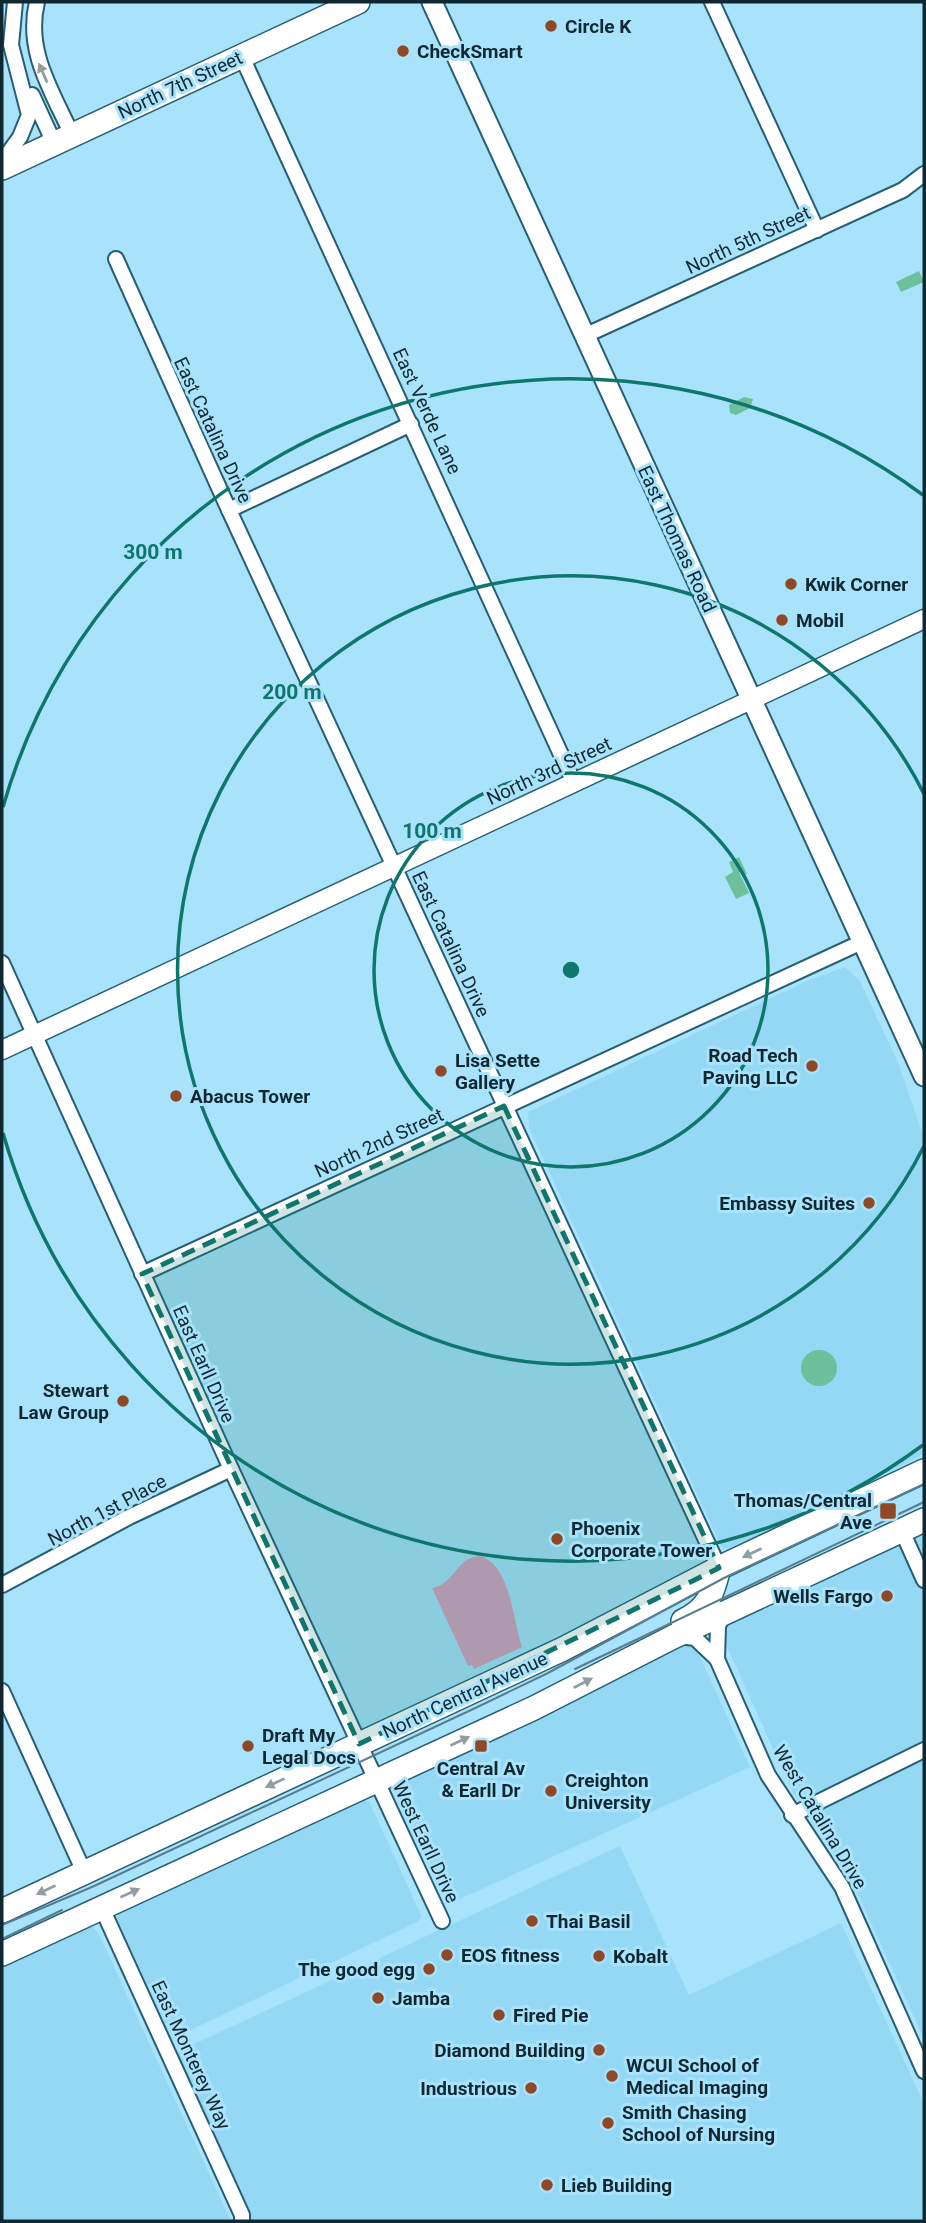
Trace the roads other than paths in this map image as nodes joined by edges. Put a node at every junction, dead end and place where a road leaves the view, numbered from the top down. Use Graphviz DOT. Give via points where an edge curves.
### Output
graph roads {
  1 [pos="15,2"];
  2 [pos="37,2"];
  3 [pos="358,2"];
  4 [pos="432,2"];
  5 [pos="712,2"];
  6 [pos="33,39"];
  7 [pos="11,41"];
  8 [pos="242,57"];
  9 [pos="21,79"];
  10 [pos="63,139"];
  11 [pos="2,162"];
  12 [pos="2,167"];
  13 [pos="924,174"];
  14 [pos="817,230"];
  15 [pos="116,259"];
  16 [pos="584,337"];
  17 [pos="411,424"];
  18 [pos="229,510"];
  19 [pos="924,619"];
  20 [pos="752,701"];
  21 [pos="574,783"];
  22 [pos="394,866"];
  23 [pos="862,942"];
  24 [pos="2,963"];
  25 [pos="35,1034"];
  26 [pos="2,1050"];
  27 [pos="924,1076"];
  28 [pos="504,1106"];
  29 [pos="142,1274"];
  30 [pos="230,1469"];
  31 [pos="924,1471"];
  32 [pos="924,1520"];
  33 [pos="902,1531"];
  34 [pos="719,1568"];
  35 [pos="924,1580"];
  36 [pos="2,1585"];
  37 [pos="724,1613"];
  38 [pos="673,1637"];
  39 [pos="631,1659"];
  40 [pos="716,1659"];
  41 [pos="2,1691"];
  42 [pos="359,1744"];
  43 [pos="924,1750"];
  44 [pos="376,1780"];
  45 [pos="792,1815"];
  46 [pos="84,1872"];
  47 [pos="102,1906"];
  48 [pos="2,1911"];
  49 [pos="442,1921"];
  50 [pos="2,1954"];
  51 [pos="924,2071"];
  52 [pos="242,2221"];
  1 -- 7 [label="street"];
  2 -- 6 [label="street"];
  3 -- 8 [label="main road, North 7th Street"];
  4 -- 16 [label="main road, East Thomas Road"];
  5 -- 14 [label="street"];
  6 -- 7 [label="street"];
  10 -- 6 [label="street, one-way"];
  7 -- 9 [label="street"];
  8 -- 10 [label="main road, North 7th Street"];
  8 -- 17 [label="street, East Verde Lane"];
  9 -- 10 [label="street"];
  9 -- 11 [label="street" via="29,116"];
  10 -- 12 [label="main road, North 7th Street"];
  13 -- 14 [label="street, North 5th Street" via="909,187"];
  14 -- 16 [label="street, North 5th Street"];
  15 -- 18 [label="street, East Catalina Drive"];
  16 -- 20 [label="main road, East Thomas Road"];
  17 -- 18 [label="street"];
  17 -- 21 [label="street, East Verde Lane"];
  18 -- 22 [label="street, East Catalina Drive"];
  19 -- 20 [label="street, North 3rd Street"];
  20 -- 21 [label="street, North 3rd Street"];
  20 -- 23 [label="main road, East Thomas Road"];
  21 -- 22 [label="street, North 3rd Street"];
  22 -- 25 [label="street, North 3rd Street"];
  22 -- 28 [label="street, East Catalina Drive"];
  23 -- 27 [label="main road, East Thomas Road"];
  23 -- 28 [label="street, North 2nd Street"];
  24 -- 25 [label="street, East Earll Drive"];
  25 -- 26 [label="street, North 3rd Street"];
  25 -- 29 [label="street, East Earll Drive"];
  28 -- 29 [label="street, North 2nd Street"];
  28 -- 34 [label="street, East Catalina Drive"];
  29 -- 30 [label="street, East Earll Drive"];
  30 -- 36 [label="street, North 1st Place"];
  30 -- 42 [label="street, East Earll Drive"];
  31 -- 34 [label="main road, North Central Avenue, one-way"];
  32 -- 33 [label="main road, North Central Avenue"];
  33 -- 35 [label="street"];
  33 -- 37 [label="main road, North Central Avenue"];
  34 -- 39 [label="main road" via="703,1609 644,1640"];
  34 -- 42 [label="main road, North Central Avenue" via="563,1649"];
  37 -- 38 [label="main road, North Central Avenue"];
  37 -- 40 [label="street, West Catalina Drive" via="718,1626"];
  38 -- 39 [label="main road, North Central Avenue"];
  38 -- 40 [label="street, West Catalina Drive" via="695,1637"];
  44 -- 39 [label="main road, North Central Avenue, one-way"];
  40 -- 45 [label="street, West Catalina Drive" via="768,1775"];
  41 -- 46 [label="street"];
  42 -- 44 [label="street, East Earll Drive"];
  42 -- 46 [label="main road, North Central Avenue, one-way"];
  43 -- 45 [label="street"];
  47 -- 44 [label="main road, North Central Avenue, one-way"];
  44 -- 49 [label="street, West Earll Drive"];
  45 -- 51 [label="street, West Catalina Drive" via="819,1848 842,1888"];
  46 -- 48 [label="main road, North Central Avenue, one-way"];
  47 -- 50 [label="main road, North Central Avenue"];
  47 -- 52 [label="street, East Monterey Way"];
}
